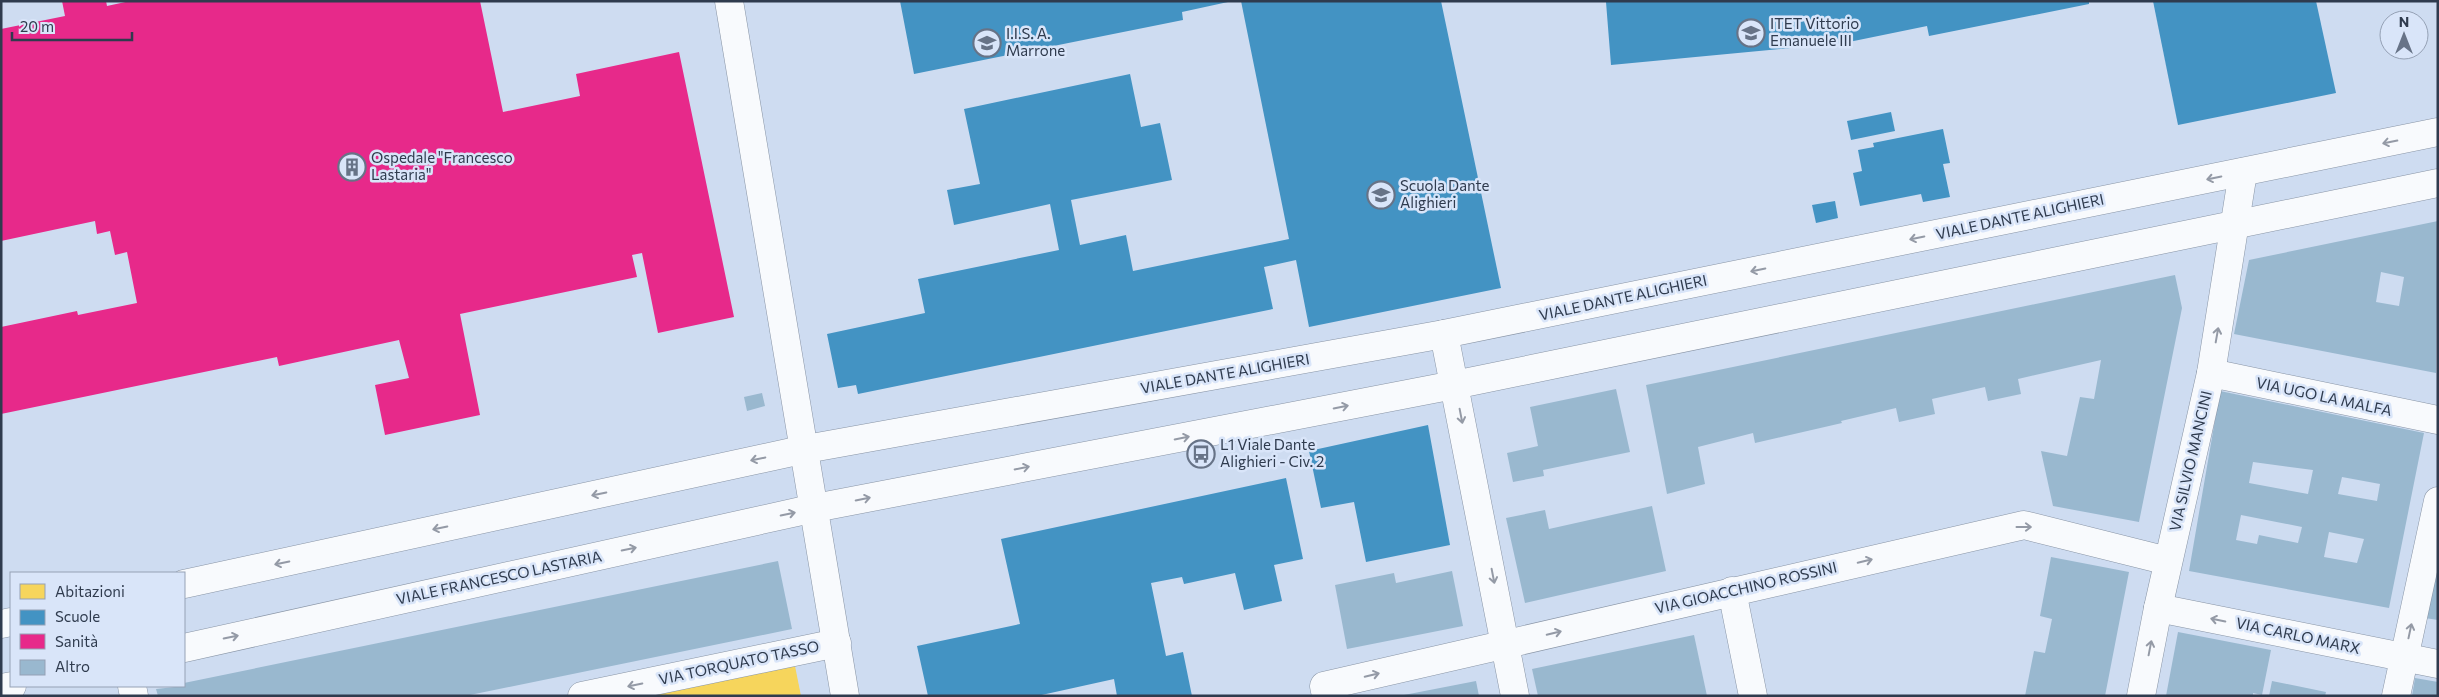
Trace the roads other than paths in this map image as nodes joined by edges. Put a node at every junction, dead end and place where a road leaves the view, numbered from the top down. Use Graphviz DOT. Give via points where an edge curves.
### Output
graph roads {
  1 [pos="729,1"];
  2 [pos="2438,132"];
  3 [pos="2243,172"];
  4 [pos="2438,183"];
  5 [pos="2236,226"];
  6 [pos="1444,334"];
  7 [pos="2211,373"];
  8 [pos="1454,385"];
  9 [pos="2438,420"];
  10 [pos="806,449"];
  11 [pos="2438,502"];
  12 [pos="815,508"];
  13 [pos="2168,561"];
  14 [pos="185,584"];
  15 [pos="1732,591"];
  16 [pos="2158,608"];
  17 [pos="837,643"];
  18 [pos="1507,644"];
  19 [pos="185,648"];
  20 [pos="2404,658"];
  21 [pos="2438,664"];
  22 [pos="1325,691"];
  23 [pos="582,696"];
  24 [pos="846,696"];
  25 [pos="1515,696"];
  26 [pos="1753,696"];
  27 [pos="2141,696"];
  28 [pos="2396,696"];
  1 -- 10 [label="street"];
  2 -- 3 [label="street, VIALE DANTE ALIGHIERI, one-way"];
  3 -- 5 [label="street, VIA SILVIO MANCINI"];
  3 -- 6 [label="street, VIALE DANTE ALIGHIERI, one-way"];
  4 -- 5 [label="street"];
  7 -- 5 [label="street, VIA SILVIO MANCINI, one-way"];
  5 -- 8 [label="street"];
  6 -- 8 [label="street"];
  6 -- 10 [label="street, VIALE DANTE ALIGHIERI"];
  7 -- 9 [label="street, VIA UGO LA MALFA"];
  7 -- 13 [label="street, VIA SILVIO MANCINI"];
  12 -- 8 [label="street, one-way"];
  8 -- 18 [label="street, one-way"];
  10 -- 12 [label="street"];
  10 -- 14 [label="street, one-way"];
  20 -- 11 [label="street, one-way"];
  12 -- 17 [label="street"];
  19 -- 12 [label="street, VIALE FRANCESCO LASTARIA, one-way"];
  15 -- 13 [label="street, VIA GIOACCHINO ROSSINI, one-way" via="2024,525"];
  13 -- 16 [label="street, VIA SILVIO MANCINI"];
  18 -- 15 [label="street, VIA GIOACCHINO ROSSINI, one-way"];
  15 -- 26 [label="street"];
  20 -- 16 [label="street, VIA CARLO MARX, one-way"];
  27 -- 16 [label="street, VIA SILVIO MANCINI, one-way"];
  17 -- 23 [label="street, VIA TORQUATO TASSO, one-way"];
  17 -- 24 [label="street"];
  22 -- 18 [label="street, VIA GIOACCHINO ROSSINI, one-way"];
  18 -- 25 [label="street"];
  20 -- 21 [label="street, VIA CARLO MARX"];
  20 -- 28 [label="street"];
}
